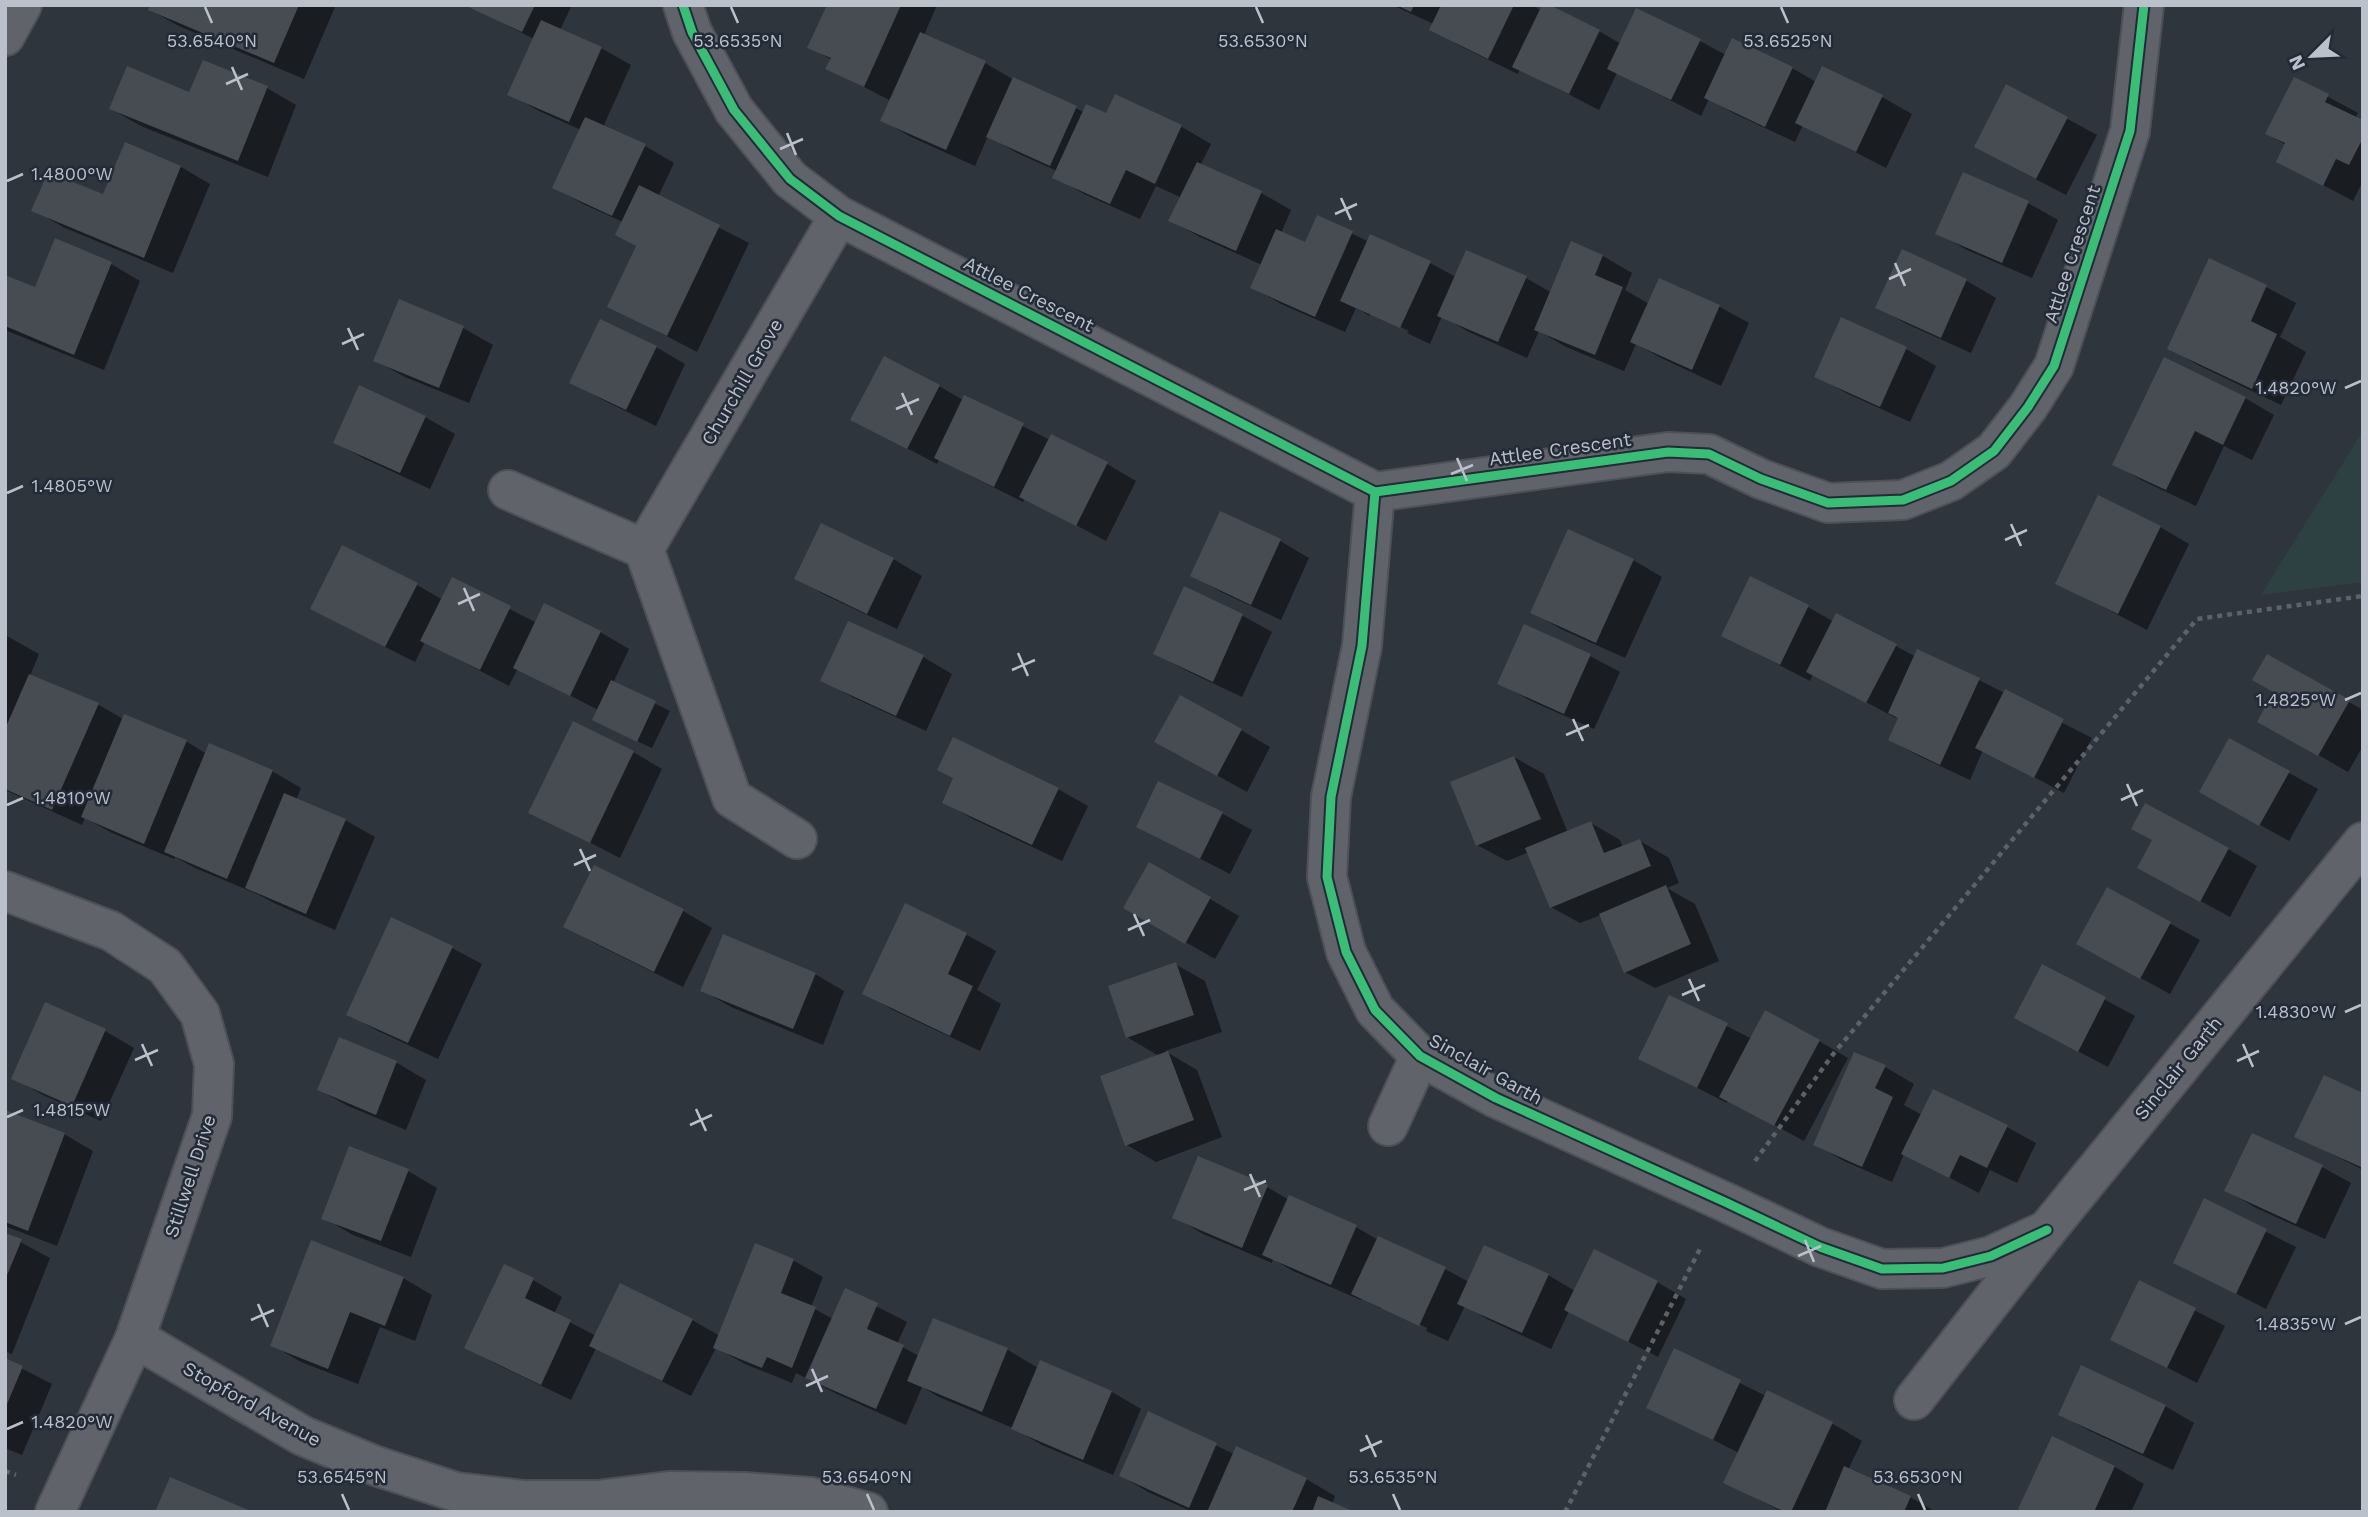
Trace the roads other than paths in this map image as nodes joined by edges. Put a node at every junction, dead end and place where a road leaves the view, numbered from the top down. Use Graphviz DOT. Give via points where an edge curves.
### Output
graph roads {
  1 [pos="22,5"];
  2 [pos="683,5"];
  3 [pos="2144,5"];
  4 [pos="5,36"];
  5 [pos="839,216"];
  6 [pos="508,490"];
  7 [pos="1375,492"];
  8 [pos="644,549"];
  9 [pos="797,839"];
  10 [pos="2363,842"];
  11 [pos="5,891"];
  12 [pos="1420,1056"];
  13 [pos="1388,1126"];
  14 [pos="2047,1230"];
  15 [pos="135,1338"];
  16 [pos="1914,1400"];
  17 [pos="55,1512"];
  18 [pos="867,1512"];
  1 -- 4 [label="street"];
  2 -- 5 [label="street, Attlee Crescent" via="733,110 790,179"];
  3 -- 7 [label="street, Attlee Crescent" via="2130,131 2054,366 1994,451 1951,481 1903,500 1828,503 1709,454 1668,452"];
  5 -- 7 [label="street, Attlee Crescent"];
  5 -- 8 [label="street, Churchill Grove"];
  6 -- 8 [label="street"];
  7 -- 12 [label="street, Sinclair Garth" via="1362,646 1331,797 1327,877 1346,952 1375,1010"];
  8 -- 9 [label="street" via="732,798"];
  10 -- 14 [label="street, Sinclair Garth"];
  11 -- 15 [label="street, Stillwell Drive" via="111,931 165,966 200,1014 214,1064 212,1116"];
  12 -- 13 [label="street, Sinclair Garth"];
  12 -- 14 [label="street, Sinclair Garth" via="1496,1098 1820,1247 1882,1269 1944,1268 1991,1256"];
  14 -- 16 [label="street, Sinclair Garth"];
  15 -- 17 [label="street, Stillwell Drive"];
  15 -- 18 [label="street, Stopford Avenue" via="303,1436 456,1492 524,1500 598,1500 668,1491 744,1492 811,1497"];
}
